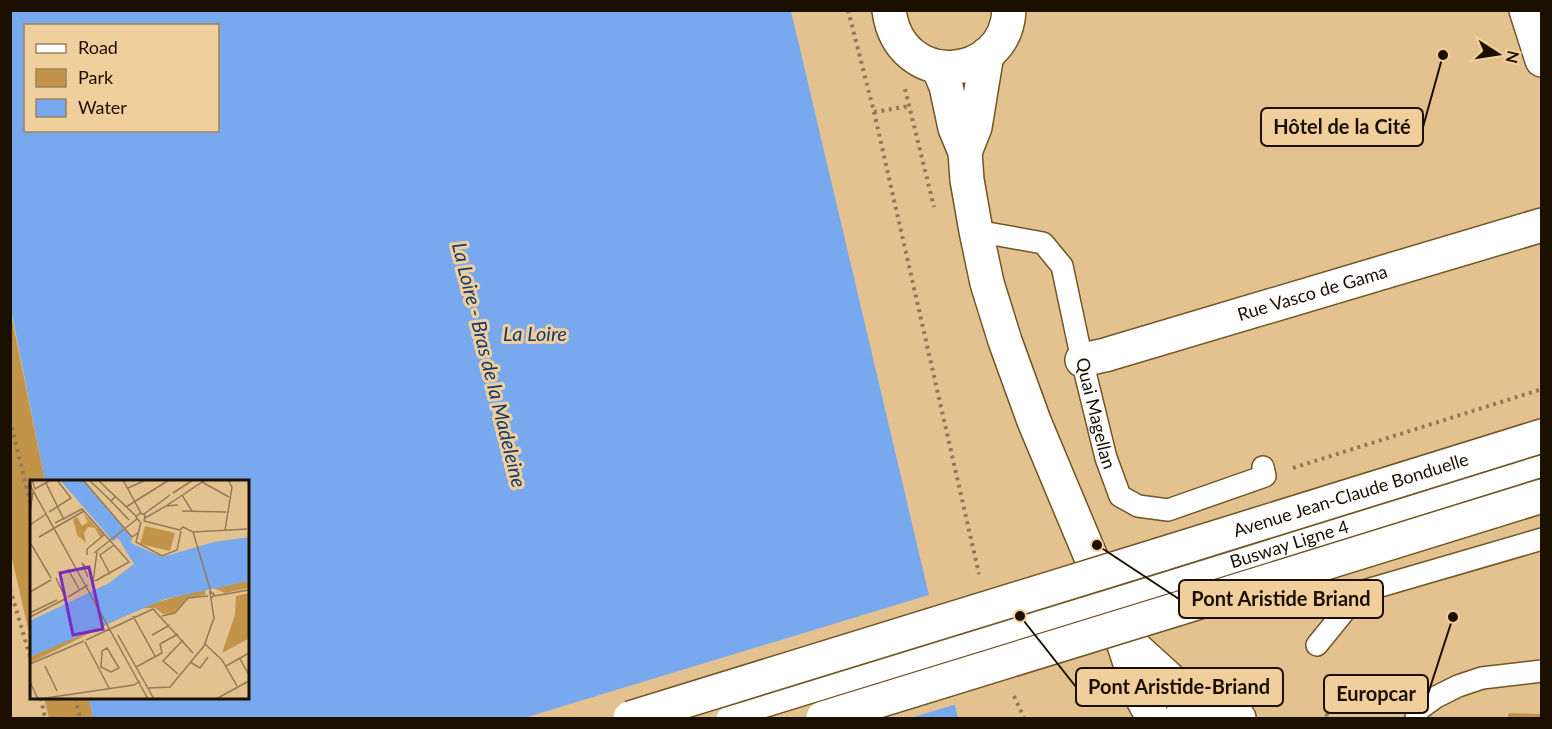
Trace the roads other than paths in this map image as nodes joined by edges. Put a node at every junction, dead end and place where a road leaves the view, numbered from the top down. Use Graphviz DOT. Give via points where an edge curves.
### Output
graph roads {
  1 [pos="889,10"];
  2 [pos="1009,10"];
  3 [pos="1526,10"];
  4 [pos="987,54"];
  5 [pos="1542,60"];
  6 [pos="938,68"];
  7 [pos="965,152"];
  8 [pos="1542,225"];
  9 [pos="976,231"];
  10 [pos="1082,360"];
  11 [pos="1542,435"];
  12 [pos="1542,466"];
  13 [pos="1264,472"];
  14 [pos="1542,496"];
  15 [pos="1542,539"];
  16 [pos="1169,582"];
  17 [pos="1122,635"];
  18 [pos="1317,645"];
  19 [pos="1542,671"];
  20 [pos="1190,713"];
  21 [pos="630,718"];
  22 [pos="727,718"];
  23 [pos="823,718"];
  24 [pos="1153,718"];
  25 [pos="1239,718"];
  26 [pos="1416,718"];
  1 -- 6 [label="main road" via="894,31 906,49"];
  2 -- 4 [label="main road" via="1000,40"];
  3 -- 5 [label="main road"];
  4 -- 6 [label="main road" via="963,66"];
  4 -- 7 [label="main road" via="975,127"];
  6 -- 7 [label="main road"];
  7 -- 9 [label="main road"];
  8 -- 10 [label="main road, Rue Vasco de Gama"];
  9 -- 10 [label="lane, Quai Magellan" via="1043,243 1056,258 1062,266"];
  9 -- 17 [label="main road" via="1005,341"];
  10 -- 13 [label="lane, Quai Magellan" via="1106,458 1120,496 1138,506 1168,510"];
  11 -- 16 [label="main road, Avenue Jean-Claude Bonduelle"];
  12 -- 16 [label="lane, Busway Ligne 4"];
  14 -- 16 [label="main road"];
  15 -- 18 [label="lane" via="1359,592"];
  16 -- 21 [label="main road, bridge"];
  16 -- 22 [label="lane, Busway Ligne 4, bridge"];
  16 -- 23 [label="main road, bridge"];
  17 -- 20 [label="main road"];
  17 -- 24 [label="main road" via="1140,694"];
  19 -- 26 [label="lane" via="1482,678 1458,686 1418,710"];
  20 -- 25 [label="main road" via="1211,706"];
}
